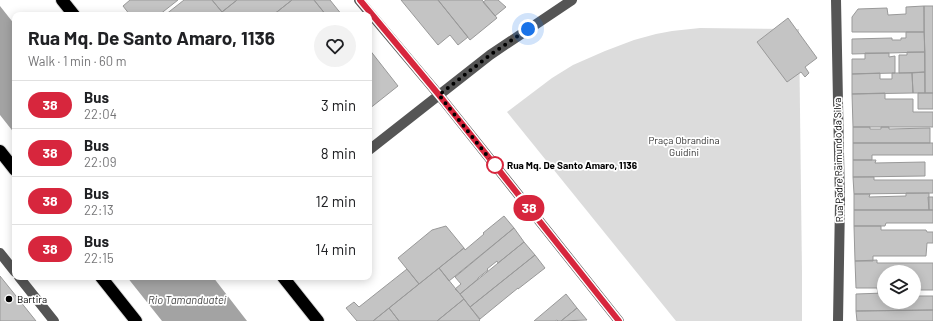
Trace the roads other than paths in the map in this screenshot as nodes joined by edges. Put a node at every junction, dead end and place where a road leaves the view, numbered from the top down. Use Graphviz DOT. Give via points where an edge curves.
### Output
graph roads {
  1 [pos="62,0"];
  2 [pos="360,0"];
  3 [pos="572,0"];
  4 [pos="836,0"];
  5 [pos="72,12"];
  6 [pos="370,12"];
  7 [pos="372,14"];
  8 [pos="439,95"];
  9 [pos="372,148"];
  10 [pos="0,151"];
  11 [pos="12,166"];
  12 [pos="0,253"];
  13 [pos="12,268"];
  14 [pos="21,280"];
  15 [pos="103,280"];
  16 [pos="285,280"];
  17 [pos="54,321"];
  18 [pos="136,321"];
  19 [pos="318,321"];
  20 [pos="619,321"];
  21 [pos="838,321"];
  1 -- 5 [label="highway"];
  2 -- 6 [label="street"];
  3 -- 8 [label="street" via="490,55"];
  4 -- 21 [label="street, Rua Padre Raimundo da Silva" via="840,203"];
  7 -- 8 [label="street"];
  8 -- 9 [label="street"];
  8 -- 20 [label="street"];
  10 -- 11 [label="highway"];
  12 -- 13 [label="street"];
  14 -- 17 [label="street"];
  15 -- 18 [label="highway"];
  16 -- 19 [label="highway"];
}
